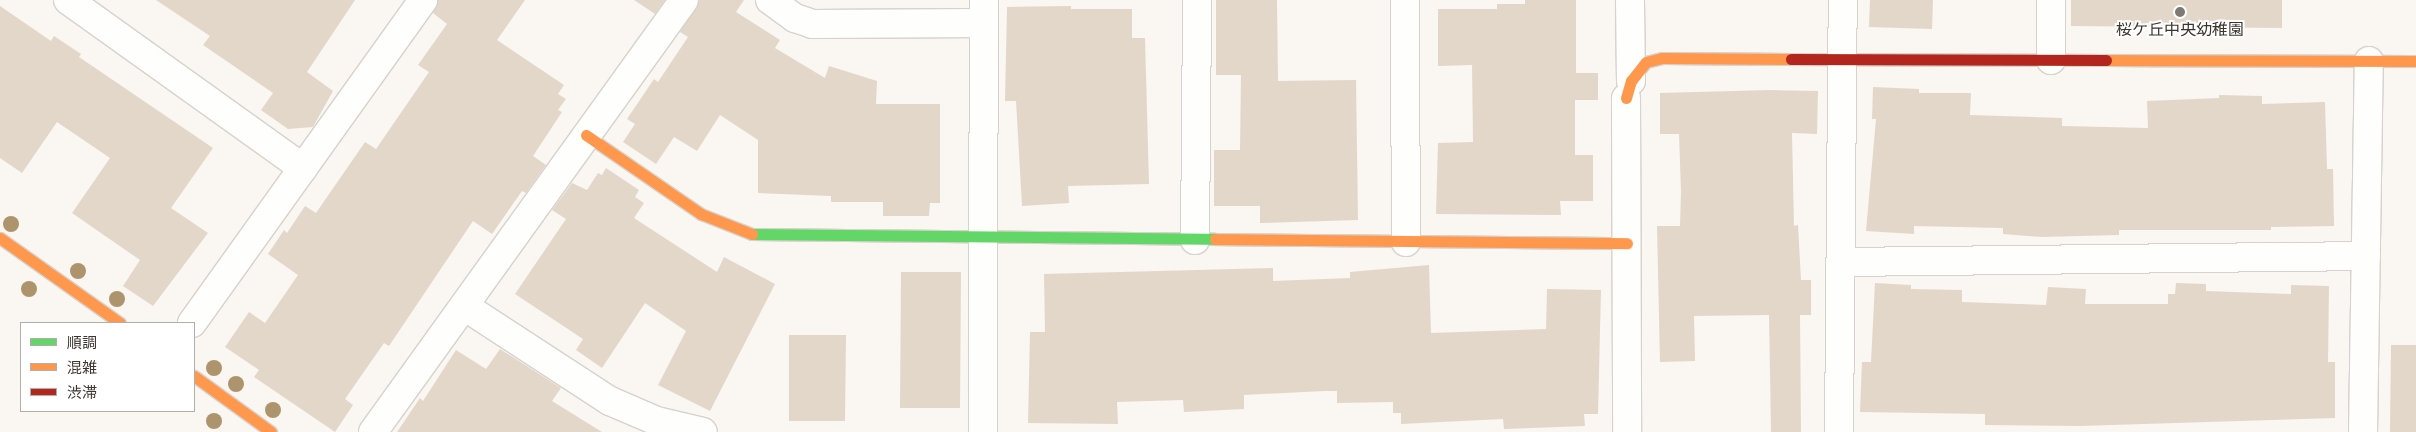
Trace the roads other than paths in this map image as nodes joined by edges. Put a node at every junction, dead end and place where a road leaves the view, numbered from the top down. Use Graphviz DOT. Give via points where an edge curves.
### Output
graph roads {
  1 [pos="68,0"];
  2 [pos="423,0"];
  3 [pos="684,0"];
  4 [pos="770,0"];
  5 [pos="1197,0"];
  6 [pos="1405,0"];
  7 [pos="1630,0"];
  8 [pos="1843,0"];
  9 [pos="2051,0"];
  10 [pos="984,11"];
  11 [pos="1843,59"];
  12 [pos="2051,60"];
  13 [pos="2369,61"];
  14 [pos="2416,61"];
  15 [pos="1629,90"];
  16 [pos="586,135"];
  17 [pos="303,168"];
  18 [pos="0,238"];
  19 [pos="984,239"];
  20 [pos="1195,240"];
  21 [pos="1406,242"];
  22 [pos="1627,244"];
  23 [pos="2366,256"];
  24 [pos="1841,262"];
  25 [pos="464,306"];
  26 [pos="119,322"];
  27 [pos="193,322"];
  28 [pos="195,377"];
  29 [pos="271,432"];
  30 [pos="373,432"];
  31 [pos="702,432"];
  32 [pos="983,432"];
  33 [pos="1627,432"];
  34 [pos="1840,432"];
  35 [pos="2363,432"];
  1 -- 17 [label="street"];
  2 -- 17 [label="street"];
  3 -- 16 [label="street"];
  4 -- 10 [label="street" via="794,18 812,24"];
  5 -- 20 [label="street"];
  6 -- 21 [label="street"];
  7 -- 15 [label="street"];
  8 -- 11 [label="street"];
  9 -- 12 [label="street"];
  10 -- 19 [label="street"];
  11 -- 12 [label="street"];
  11 -- 15 [label="street" via="1662,58 1646,62"];
  11 -- 24 [label="street"];
  12 -- 13 [label="street"];
  13 -- 14 [label="street"];
  13 -- 23 [label="street"];
  15 -- 22 [label="street"];
  16 -- 19 [label="street" via="701,214 728,227 757,235"];
  16 -- 25 [label="street"];
  17 -- 27 [label="street"];
  18 -- 26 [label="street"];
  19 -- 20 [label="street"];
  19 -- 32 [label="street"];
  20 -- 21 [label="street"];
  21 -- 22 [label="street"];
  22 -- 33 [label="street"];
  23 -- 24 [label="street"];
  23 -- 35 [label="street"];
  24 -- 34 [label="street"];
  25 -- 30 [label="street"];
  25 -- 31 [label="street" via="610,401 657,421"];
  28 -- 29 [label="street"];
}
